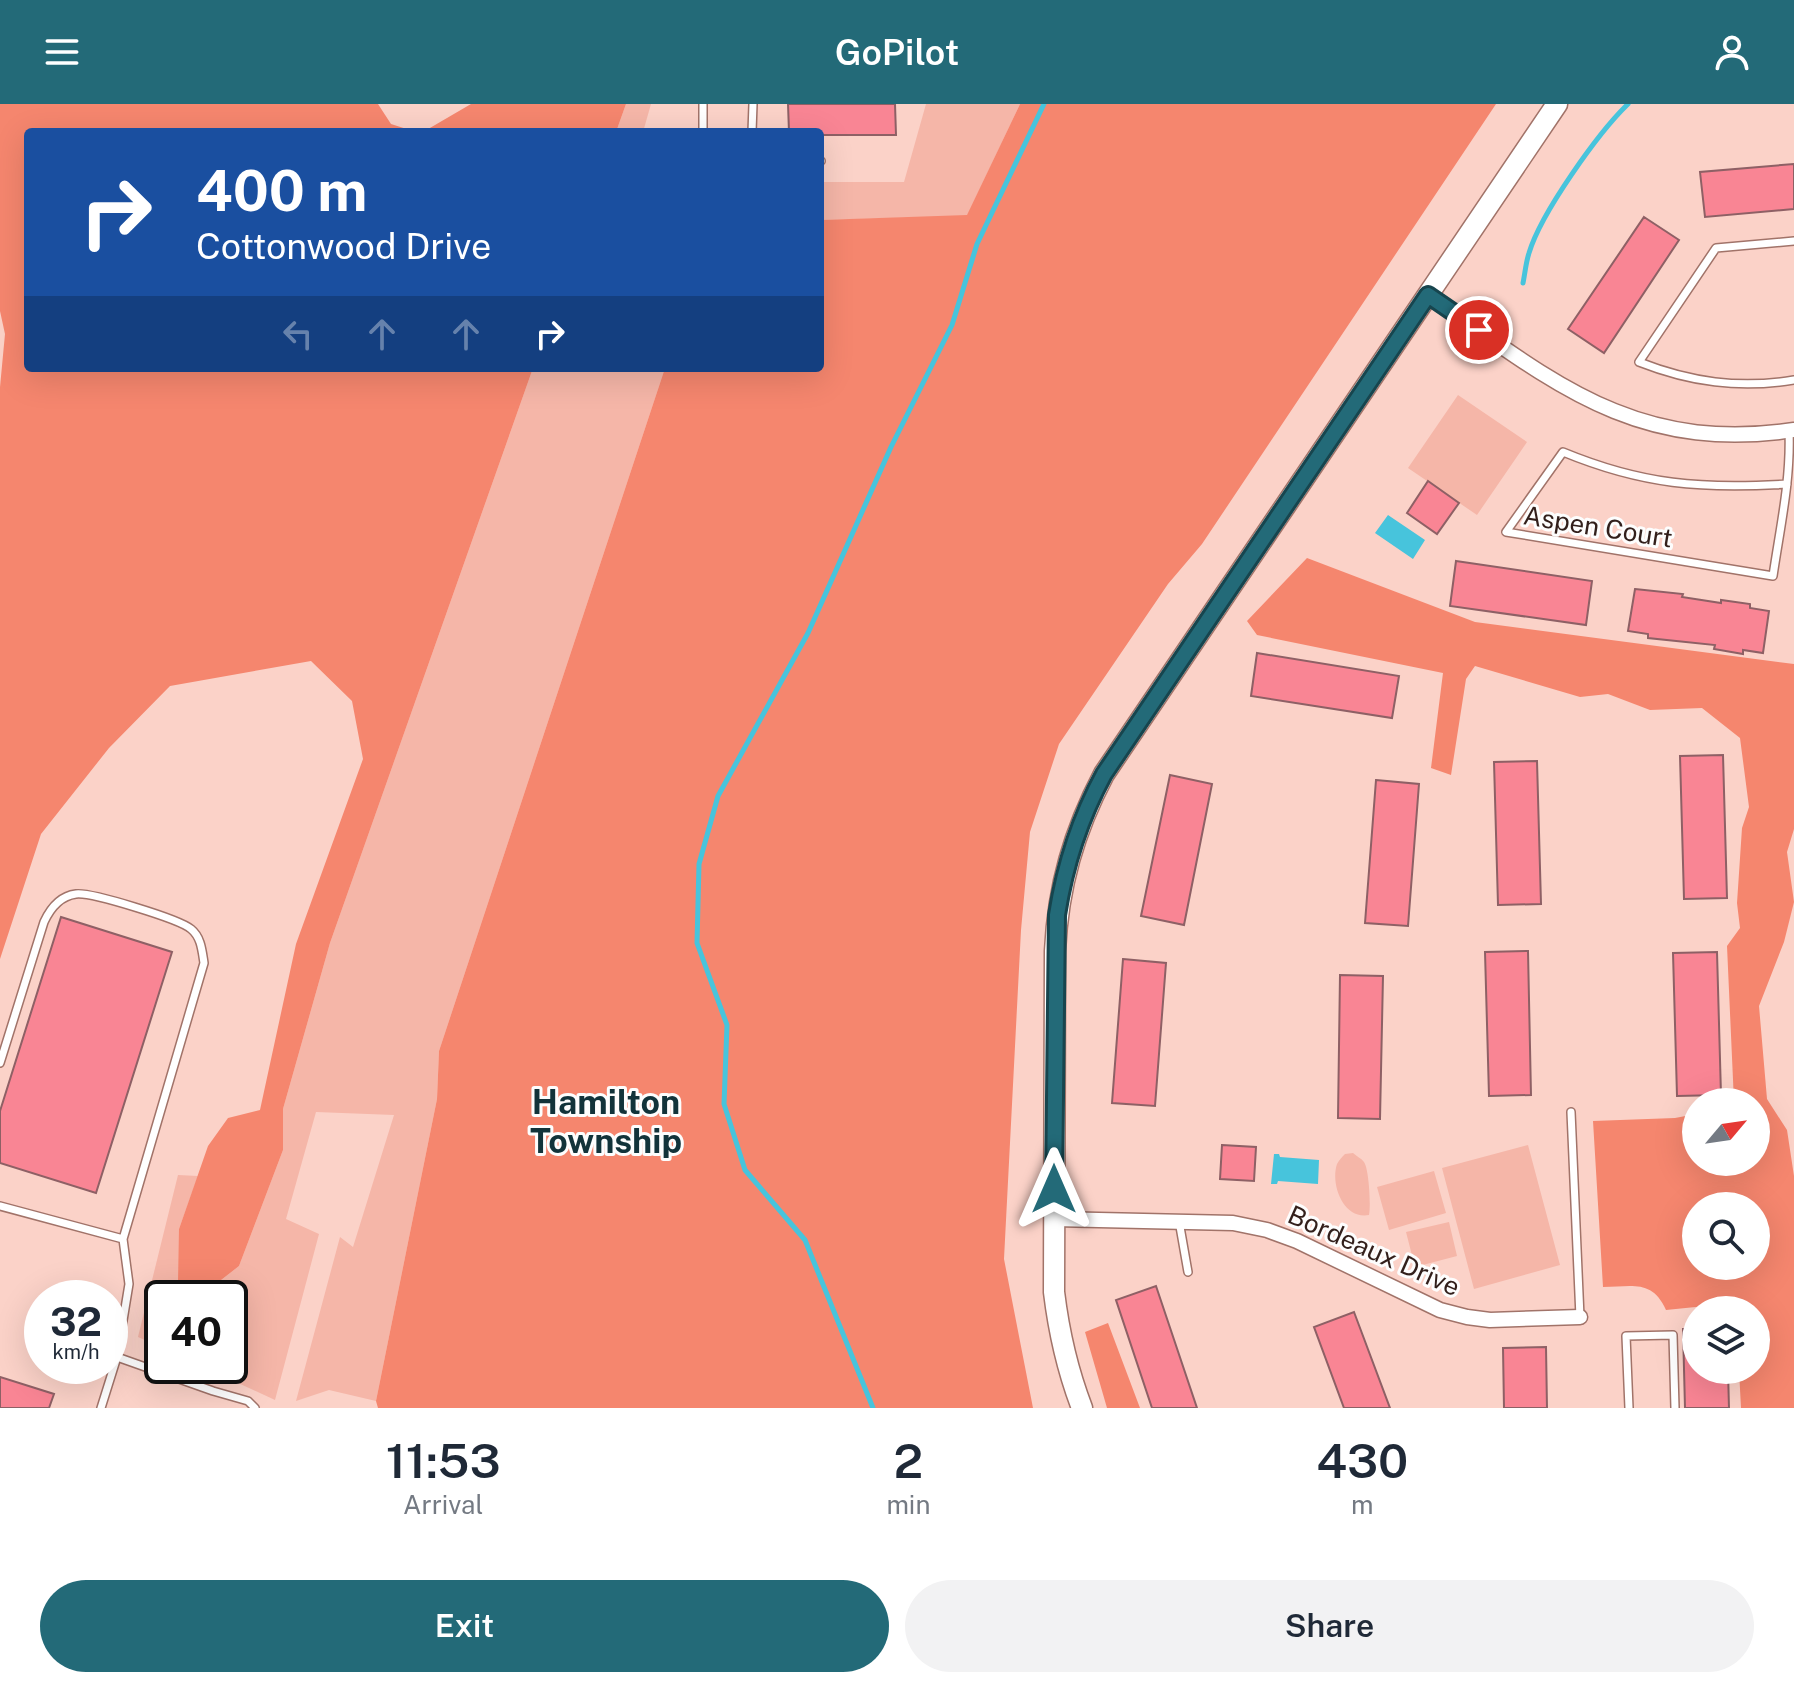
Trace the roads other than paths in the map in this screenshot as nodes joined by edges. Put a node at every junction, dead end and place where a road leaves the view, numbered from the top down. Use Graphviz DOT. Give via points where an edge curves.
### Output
graph roads {
  1 [pos="703,104"];
  2 [pos="753,104"];
  3 [pos="1557,104"];
  4 [pos="703,128"];
  5 [pos="752,128"];
  6 [pos="1794,241"];
  7 [pos="1428,295"];
  8 [pos="1794,380"];
  9 [pos="1792,431"];
  10 [pos="1787,484"];
  11 [pos="0,1063"];
  12 [pos="1571,1112"];
  13 [pos="0,1206"];
  14 [pos="1054,1219"];
  15 [pos="1179,1221"];
  16 [pos="123,1239"];
  17 [pos="1188,1272"];
  18 [pos="128,1290"];
  19 [pos="1580,1317"];
  20 [pos="128,1361"];
  21 [pos="109,1384"];
  22 [pos="101,1408"];
  23 [pos="255,1408"];
  24 [pos="1082,1408"];
  25 [pos="1629,1408"];
  26 [pos="1675,1408"];
  1 -- 4 [label="lane"];
  2 -- 5 [label="lane"];
  3 -- 7 [label="street"];
  6 -- 8 [label="lane" via="1716,248 1639,362 1720,384"];
  7 -- 9 [label="street" via="1578,396 1614,412 1686,432"];
  7 -- 14 [label="street" via="1087,806 1064,874 1057,915"];
  9 -- 10 [label="lane, Aspen Court"];
  10 -- 10 [label="lane, Aspen Court" via="1773,576 1506,532 1563,452 1665,483"];
  11 -- 16 [label="lane" via="44,922 62,899 91,896 180,921 193,930 204,963"];
  12 -- 19 [label="lane"];
  13 -- 16 [label="lane"];
  14 -- 15 [label="street, Bordeaux Drive"];
  14 -- 24 [label="street" via="1059,1332"];
  15 -- 17 [label="lane"];
  15 -- 19 [label="street, Bordeaux Drive" via="1267,1230 1440,1310 1467,1317"];
  16 -- 18 [label="lane"];
  20 -- 23 [label="lane" via="248,1401"];
  21 -- 22 [label="lane"];
  25 -- 26 [label="lane" via="1626,1336 1673,1335"];
}
